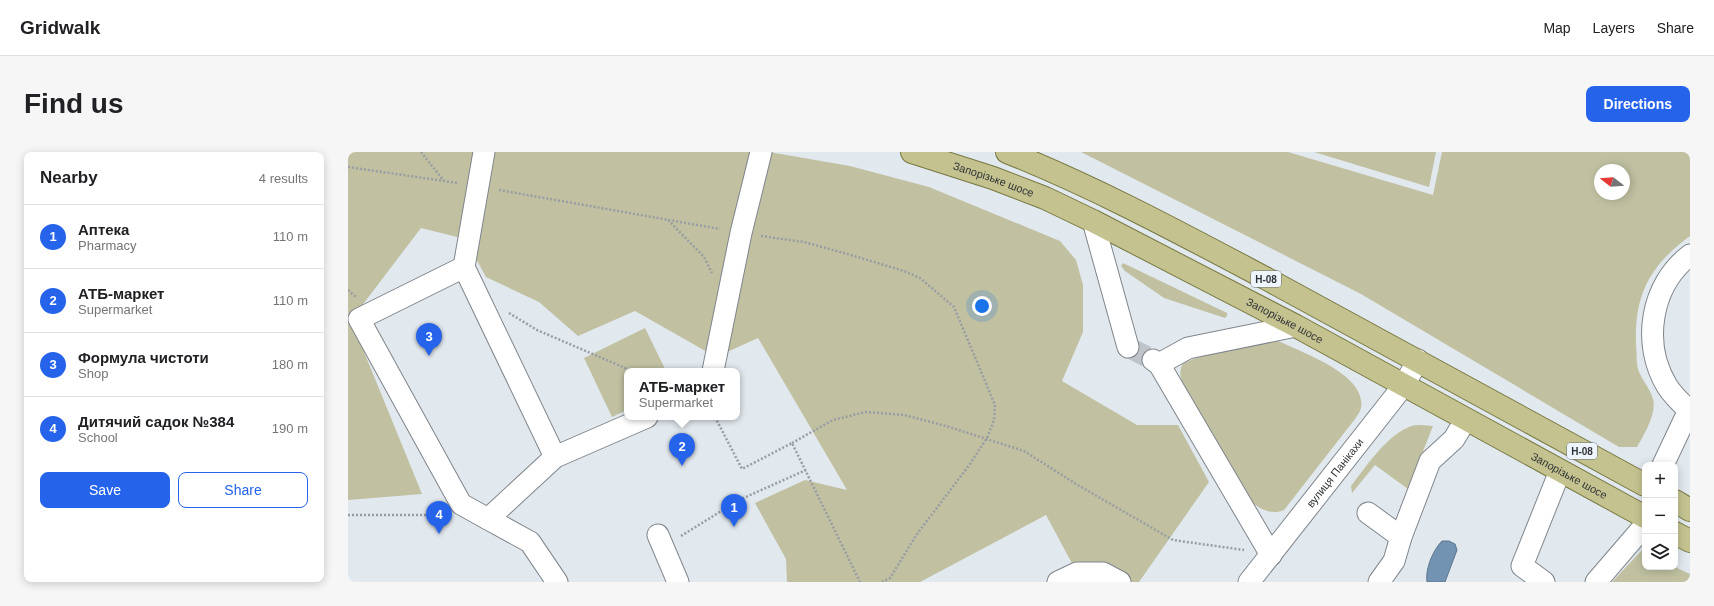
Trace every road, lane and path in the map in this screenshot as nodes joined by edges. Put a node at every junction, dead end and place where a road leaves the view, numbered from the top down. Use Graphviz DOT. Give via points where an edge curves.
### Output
graph roads {
  1 [pos="421,152"];
  2 [pos="484,152"];
  3 [pos="761,152"];
  4 [pos="912,152"];
  5 [pos="1008,152"];
  6 [pos="348,167"];
  7 [pos="445,181"];
  8 [pos="478,186"];
  9 [pos="668,220"];
  10 [pos="1093,221"];
  11 [pos="741,233"];
  12 [pos="1690,255"];
  13 [pos="464,267"];
  14 [pos="727,305"];
  15 [pos="503,309"];
  16 [pos="1296,326"];
  17 [pos="1128,347"];
  18 [pos="1418,360"];
  19 [pos="625,368"];
  20 [pos="714,368"];
  21 [pos="1404,385"];
  22 [pos="1690,411"];
  23 [pos="1466,419"];
  24 [pos="640,420"];
  25 [pos="717,420"];
  26 [pos="987,438"];
  27 [pos="792,443"];
  28 [pos="556,457"];
  29 [pos="1664,462"];
  30 [pos="806,470"];
  31 [pos="1560,471"];
  32 [pos="1642,483"];
  33 [pos="1678,503"];
  34 [pos="461,504"];
  35 [pos="1690,510"];
  36 [pos="1368,513"];
  37 [pos="348,515"];
  38 [pos="1642,515"];
  39 [pos="488,519"];
  40 [pos="1642,528"];
  41 [pos="1678,535"];
  42 [pos="668,536"];
  43 [pos="1400,537"];
  44 [pos="1690,541"];
  45 [pos="1271,555"];
  46 [pos="1244,556"];
  47 [pos="558,582"];
  48 [pos="678,582"];
  49 [pos="860,582"];
  50 [pos="882,582"];
  51 [pos="1058,582"];
  52 [pos="1120,582"];
  53 [pos="1249,582"];
  54 [pos="1379,582"];
  55 [pos="1544,582"];
  56 [pos="1596,582"];
  1 -- 7 [label="path"];
  2 -- 8 [label="street"];
  3 -- 11 [label="street"];
  4 -- 10 [label="main road, Запорізьке шосе / Н-08" via="993,178 1045,198"];
  5 -- 18 [label="main road, Н-08" via="1113,199"];
  6 -- 7 [label="path"];
  7 -- 8 [label="path"];
  8 -- 9 [label="path"];
  8 -- 13 [label="street"];
  9 -- 11 [label="path"];
  9 -- 14 [label="path" via="704,256"];
  10 -- 16 [label="main road, Запорізьке шосе / Н-08"];
  10 -- 17 [label="street"];
  11 -- 14 [label="street"];
  11 -- 26 [label="path" via="804,242 920,278 954,307 995,405 994,420"];
  12 -- 22 [label="street" via="1679,264 1660,291 1652,323 1654,356 1667,386"];
  13 -- 28 [label="street"];
  13 -- 34 [label="street" via="359,319"];
  14 -- 20 [label="street"];
  15 -- 19 [label="path" via="537,330"];
  16 -- 21 [label="main road, Запорізьке шосе / Н-08"];
  16 -- 45 [label="street" via="1188,348 1156,362"];
  18 -- 21 [label="street, вулиця Панікахи"];
  18 -- 32 [label="main road, Н-08"];
  21 -- 23 [label="main road, Запорізьке шосе / Н-08"];
  21 -- 45 [label="street, вулиця Панікахи"];
  22 -- 29 [label="street"];
  23 -- 31 [label="main road, Запорізьке шосе / Н-08"];
  23 -- 43 [label="street" via="1454,439 1430,461"];
  24 -- 28 [label="street"];
  25 -- 27 [label="path" via="742,469"];
  26 -- 27 [label="path" via="904,415 866,412 833,420"];
  26 -- 46 [label="path" via="1024,451 1173,540 1244,549"];
  26 -- 50 [label="path" via="917,534 890,578"];
  27 -- 30 [label="path"];
  28 -- 39 [label="street"];
  30 -- 42 [label="path"];
  30 -- 49 [label="path"];
  31 -- 38 [label="main road, Запорізьке шосе / Н-08"];
  31 -- 55 [label="street" via="1522,566"];
  33 -- 35 [label="main road"];
  34 -- 37 [label="path" via="432,515"];
  34 -- 39 [label="street"];
  36 -- 43 [label="street"];
  39 -- 47 [label="street" via="530,542"];
  40 -- 56 [label="street"];
  41 -- 44 [label="main road"];
  42 -- 48 [label="street"];
  43 -- 54 [label="street" via="1394,561"];
  45 -- 53 [label="street, вулиця Панікахи"];
  51 -- 52 [label="street" via="1077,573 1103,573"];
}
